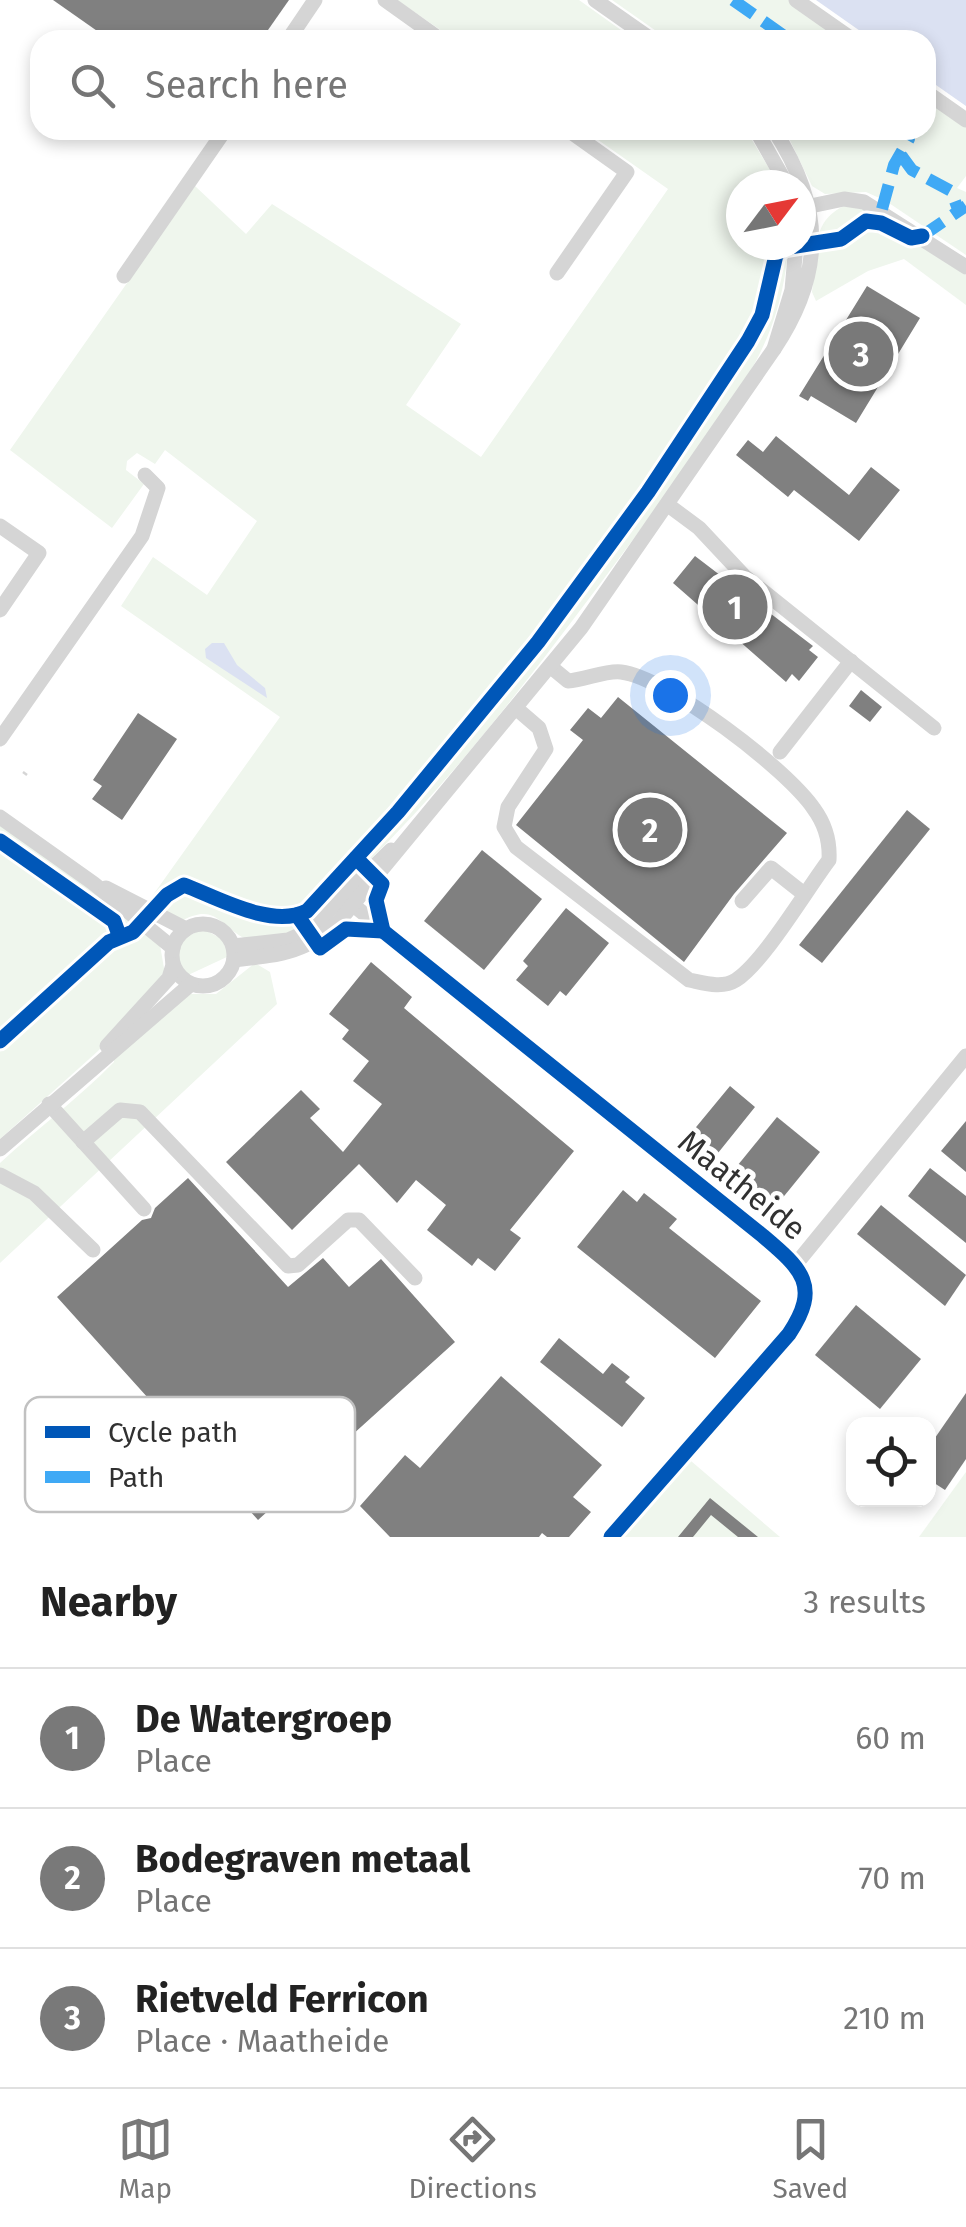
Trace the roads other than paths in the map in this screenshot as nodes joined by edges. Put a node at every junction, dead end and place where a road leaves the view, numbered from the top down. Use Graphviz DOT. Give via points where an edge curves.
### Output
graph roads {
  1 [pos="315,0"];
  2 [pos="385,0"];
  3 [pos="595,0"];
  4 [pos="796,0"];
  5 [pos="295,30"];
  6 [pos="427,30"];
  7 [pos="638,30"];
  8 [pos="838,30"];
  9 [pos="936,99"];
  10 [pos="966,120"];
  11 [pos="218,140"];
  12 [pos="582,140"];
  13 [pos="761,140"];
  14 [pos="780,140"];
  15 [pos="778,170"];
  16 [pos="796,170"];
  17 [pos="816,205"];
  18 [pos="795,260"];
  19 [pos="812,260"];
  20 [pos="966,267"];
  21 [pos="557,273"];
  22 [pos="124,276"];
  23 [pos="774,348"];
  24 [pos="146,474"];
  25 [pos="668,505"];
  26 [pos="0,526"];
  27 [pos="0,610"];
  28 [pos="850,660"];
  29 [pos="551,667"];
  30 [pos="517,709"];
  31 [pos="934,728"];
  32 [pos="0,739"];
  33 [pos="780,752"];
  34 [pos="0,817"];
  35 [pos="94,883"];
  36 [pos="804,894"];
  37 [pos="347,901"];
  38 [pos="742,901"];
  39 [pos="186,929"];
  40 [pos="172,948"];
  41 [pos="233,953"];
  42 [pos="174,965"];
  43 [pos="191,984"];
  44 [pos="966,1056"];
  45 [pos="96,1062"];
  46 [pos="49,1104"];
  47 [pos="83,1142"];
  48 [pos="0,1149"];
  49 [pos="0,1174"];
  50 [pos="144,1209"];
  51 [pos="93,1250"];
  52 [pos="796,1264"];
  53 [pos="415,1278"];
  54 [pos="611,1537"];
  1 -- 5 [label="street"];
  2 -- 6 [label="street"];
  3 -- 7 [label="street"];
  4 -- 8 [label="street"];
  9 -- 10 [label="street"];
  11 -- 22 [label="street"];
  12 -- 21 [label="street" via="627,172"];
  13 -- 15 [label="street"];
  14 -- 16 [label="street"];
  17 -- 20 [label="street" via="864,202"];
  18 -- 23 [label="street"];
  19 -- 23 [label="street" via="807,291"];
  23 -- 25 [label="street"];
  24 -- 32 [label="street" via="158,488 142,536"];
  25 -- 28 [label="street"];
  25 -- 29 [label="street"];
  26 -- 27 [label="street" via="39,553"];
  28 -- 31 [label="street"];
  28 -- 33 [label="street"];
  29 -- 30 [label="street"];
  29 -- 36 [label="street" via="568,681 617,671 658,683 772,768 815,809 830,845 829,860"];
  30 -- 36 [label="street" via="538,728 546,749 508,807 504,827 516,846 689,980 734,982"];
  30 -- 37 [label="street"];
  34 -- 35 [label="street"];
  35 -- 39 [label="street"];
  35 -- 40 [label="street"];
  36 -- 38 [label="street" via="771,868"];
  37 -- 41 [label="street" via="324,936 292,954"];
  37 -- 52 [label="street, Maatheide"];
  39 -- 40 [label="street"];
  39 -- 41 [label="street" via="212,925"];
  40 -- 42 [label="street"];
  41 -- 43 [label="street" via="218,982"];
  42 -- 43 [label="street"];
  42 -- 45 [label="street"];
  43 -- 45 [label="street"];
  44 -- 52 [label="street, Maatheide"];
  45 -- 46 [label="street"];
  46 -- 47 [label="street"];
  46 -- 48 [label="street"];
  47 -- 50 [label="street"];
  47 -- 53 [label="street" via="120,1110 140,1112 288,1266 348,1220 359,1220"];
  49 -- 51 [label="street" via="34,1193"];
  52 -- 54 [label="street, Maatheide" via="806,1300 789,1334"];
}
